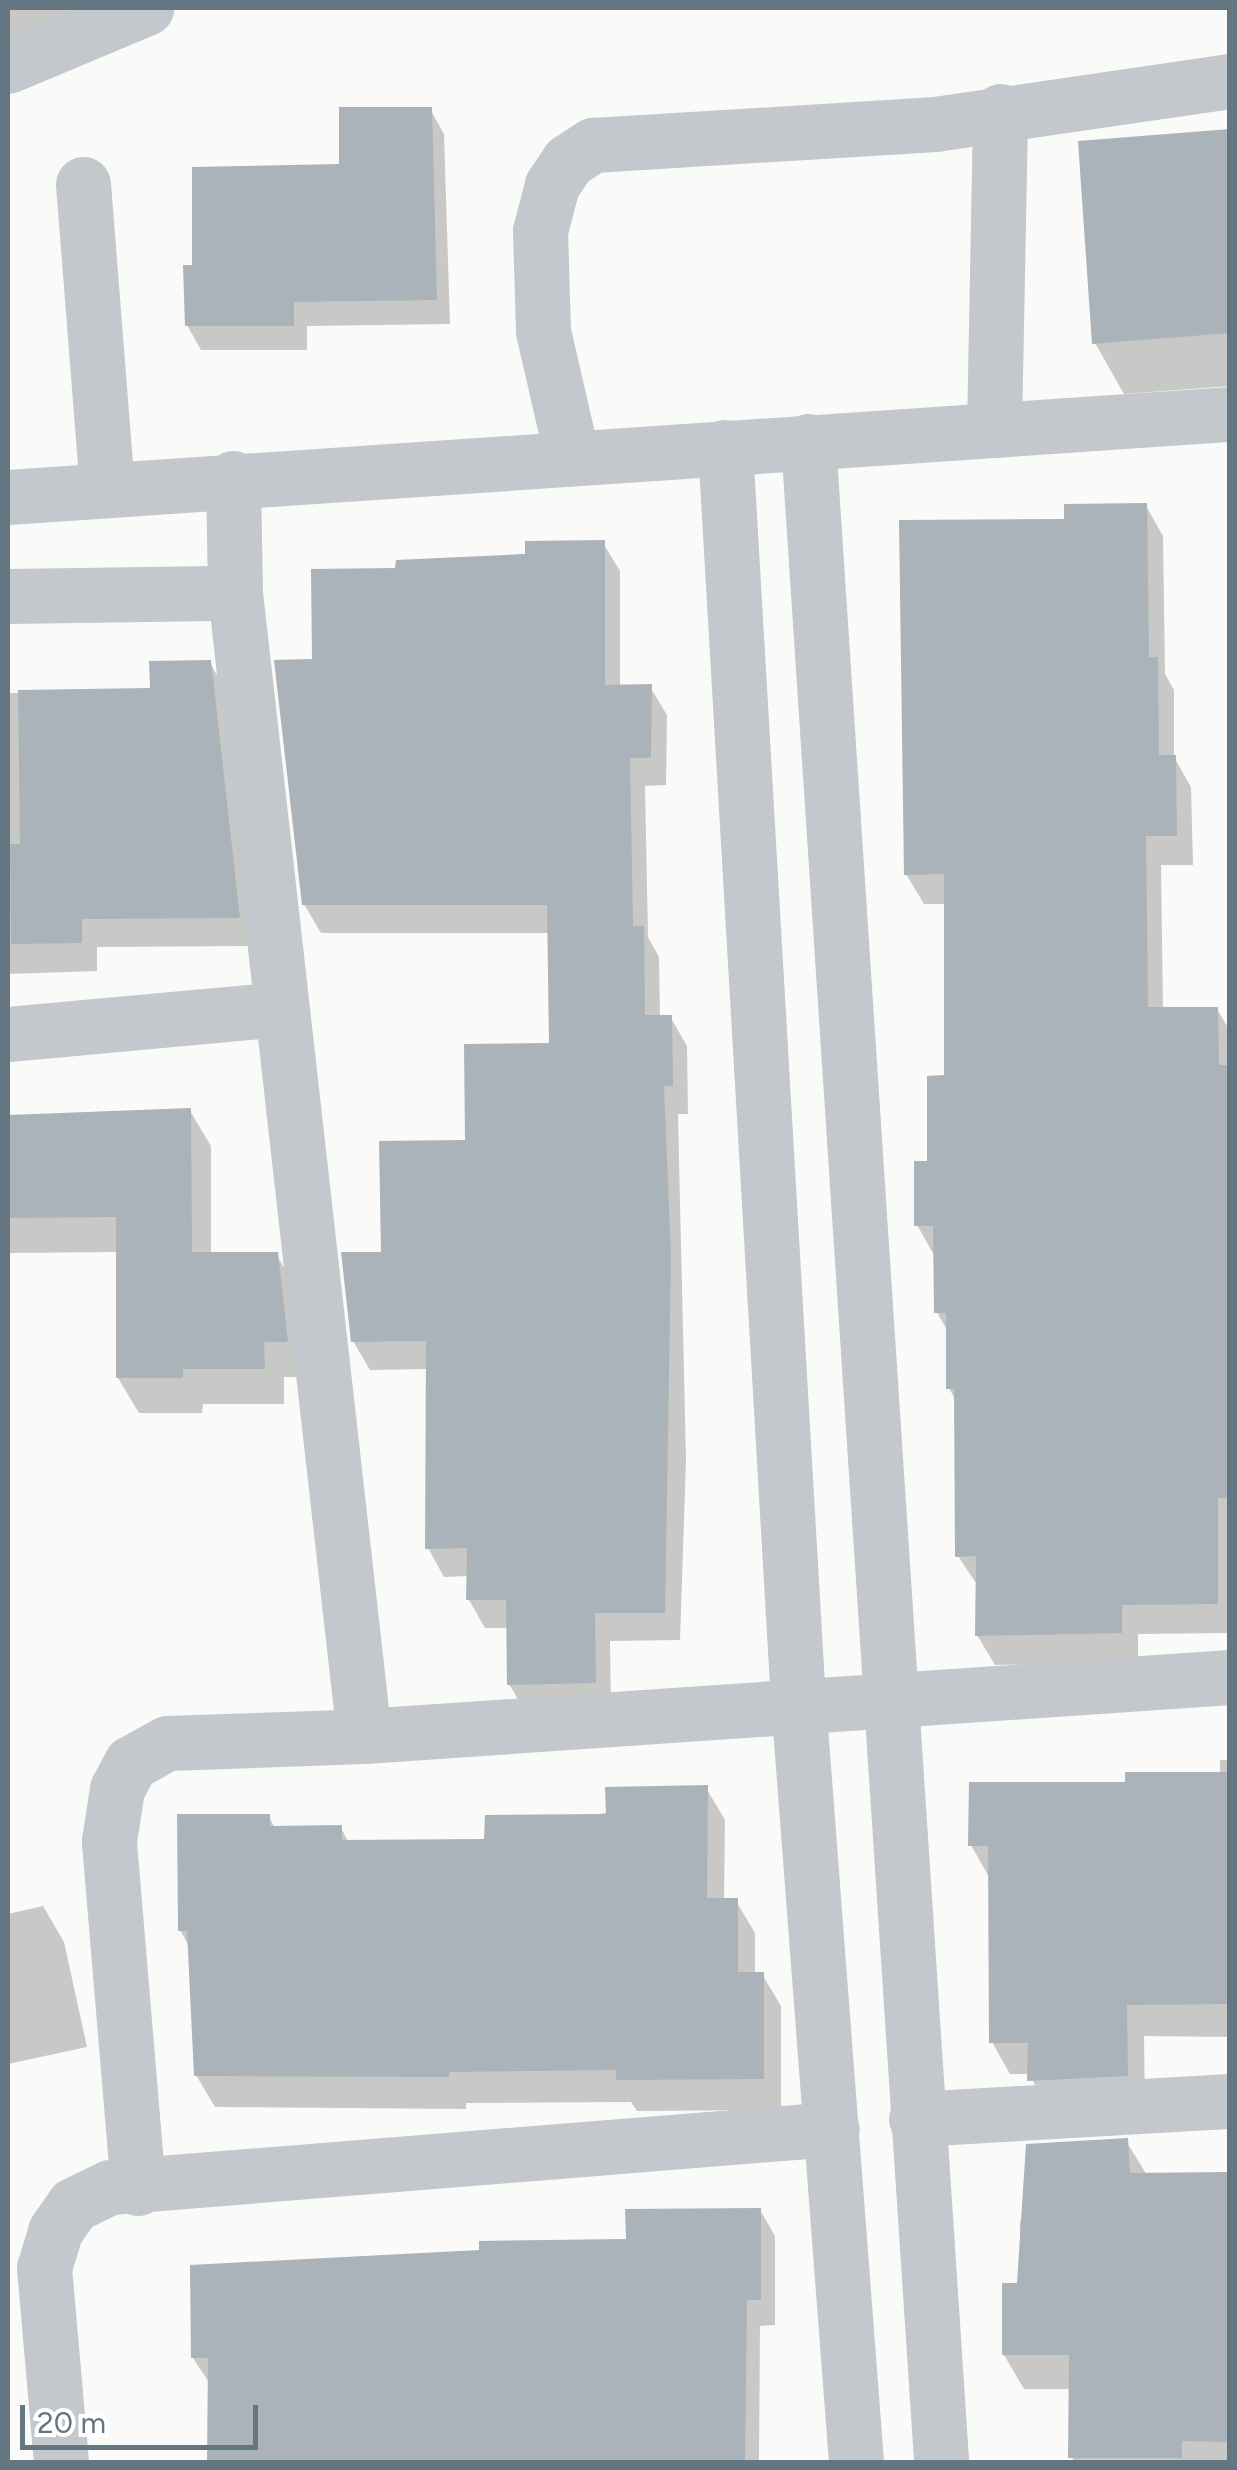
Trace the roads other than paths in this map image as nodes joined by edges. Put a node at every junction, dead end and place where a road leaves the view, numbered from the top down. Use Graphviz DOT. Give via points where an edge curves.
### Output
graph roads {
  1 [pos="146,8"];
  2 [pos="8,66"];
  3 [pos="1230,80"];
  4 [pos="1000,111"];
  5 [pos="83,184"];
  6 [pos="1230,414"];
  7 [pos="994,430"];
  8 [pos="808,441"];
  9 [pos="725,447"];
  10 [pos="572,457"];
  11 [pos="233,478"];
  12 [pos="108,490"];
  13 [pos="8,498"];
  14 [pos="235,593"];
  15 [pos="8,596"];
  16 [pos="281,1009"];
  17 [pos="8,1034"];
  18 [pos="1230,1677"];
  19 [pos="886,1699"];
  20 [pos="798,1702"];
  21 [pos="364,1736"];
  22 [pos="1230,2101"];
  23 [pos="916,2120"];
  24 [pos="832,2129"];
  25 [pos="138,2188"];
  26 [pos="61,2462"];
  27 [pos="856,2462"];
  28 [pos="941,2462"];
  1 -- 2 [label="street"];
  3 -- 4 [label="street"];
  4 -- 7 [label="street"];
  4 -- 10 [label="street" via="935,124 593,145 568,161 552,185 540,231 542,332"];
  5 -- 12 [label="street"];
  6 -- 7 [label="street"];
  7 -- 8 [label="street"];
  8 -- 9 [label="street"];
  8 -- 19 [label="street"];
  9 -- 10 [label="street"];
  9 -- 20 [label="street"];
  10 -- 11 [label="street"];
  11 -- 12 [label="street"];
  11 -- 14 [label="street"];
  12 -- 13 [label="street"];
  14 -- 15 [label="street"];
  14 -- 16 [label="street"];
  16 -- 17 [label="street"];
  16 -- 21 [label="street"];
  18 -- 19 [label="street"];
  19 -- 20 [label="street"];
  19 -- 23 [label="street"];
  20 -- 21 [label="street"];
  20 -- 24 [label="street"];
  21 -- 25 [label="street" via="167,1743 132,1763 117,1789 109,1841"];
  22 -- 23 [label="street"];
  23 -- 28 [label="street"];
  24 -- 25 [label="street"];
  24 -- 27 [label="street"];
  25 -- 26 [label="street" via="110,2187 73,2205 44,2268"];
}
